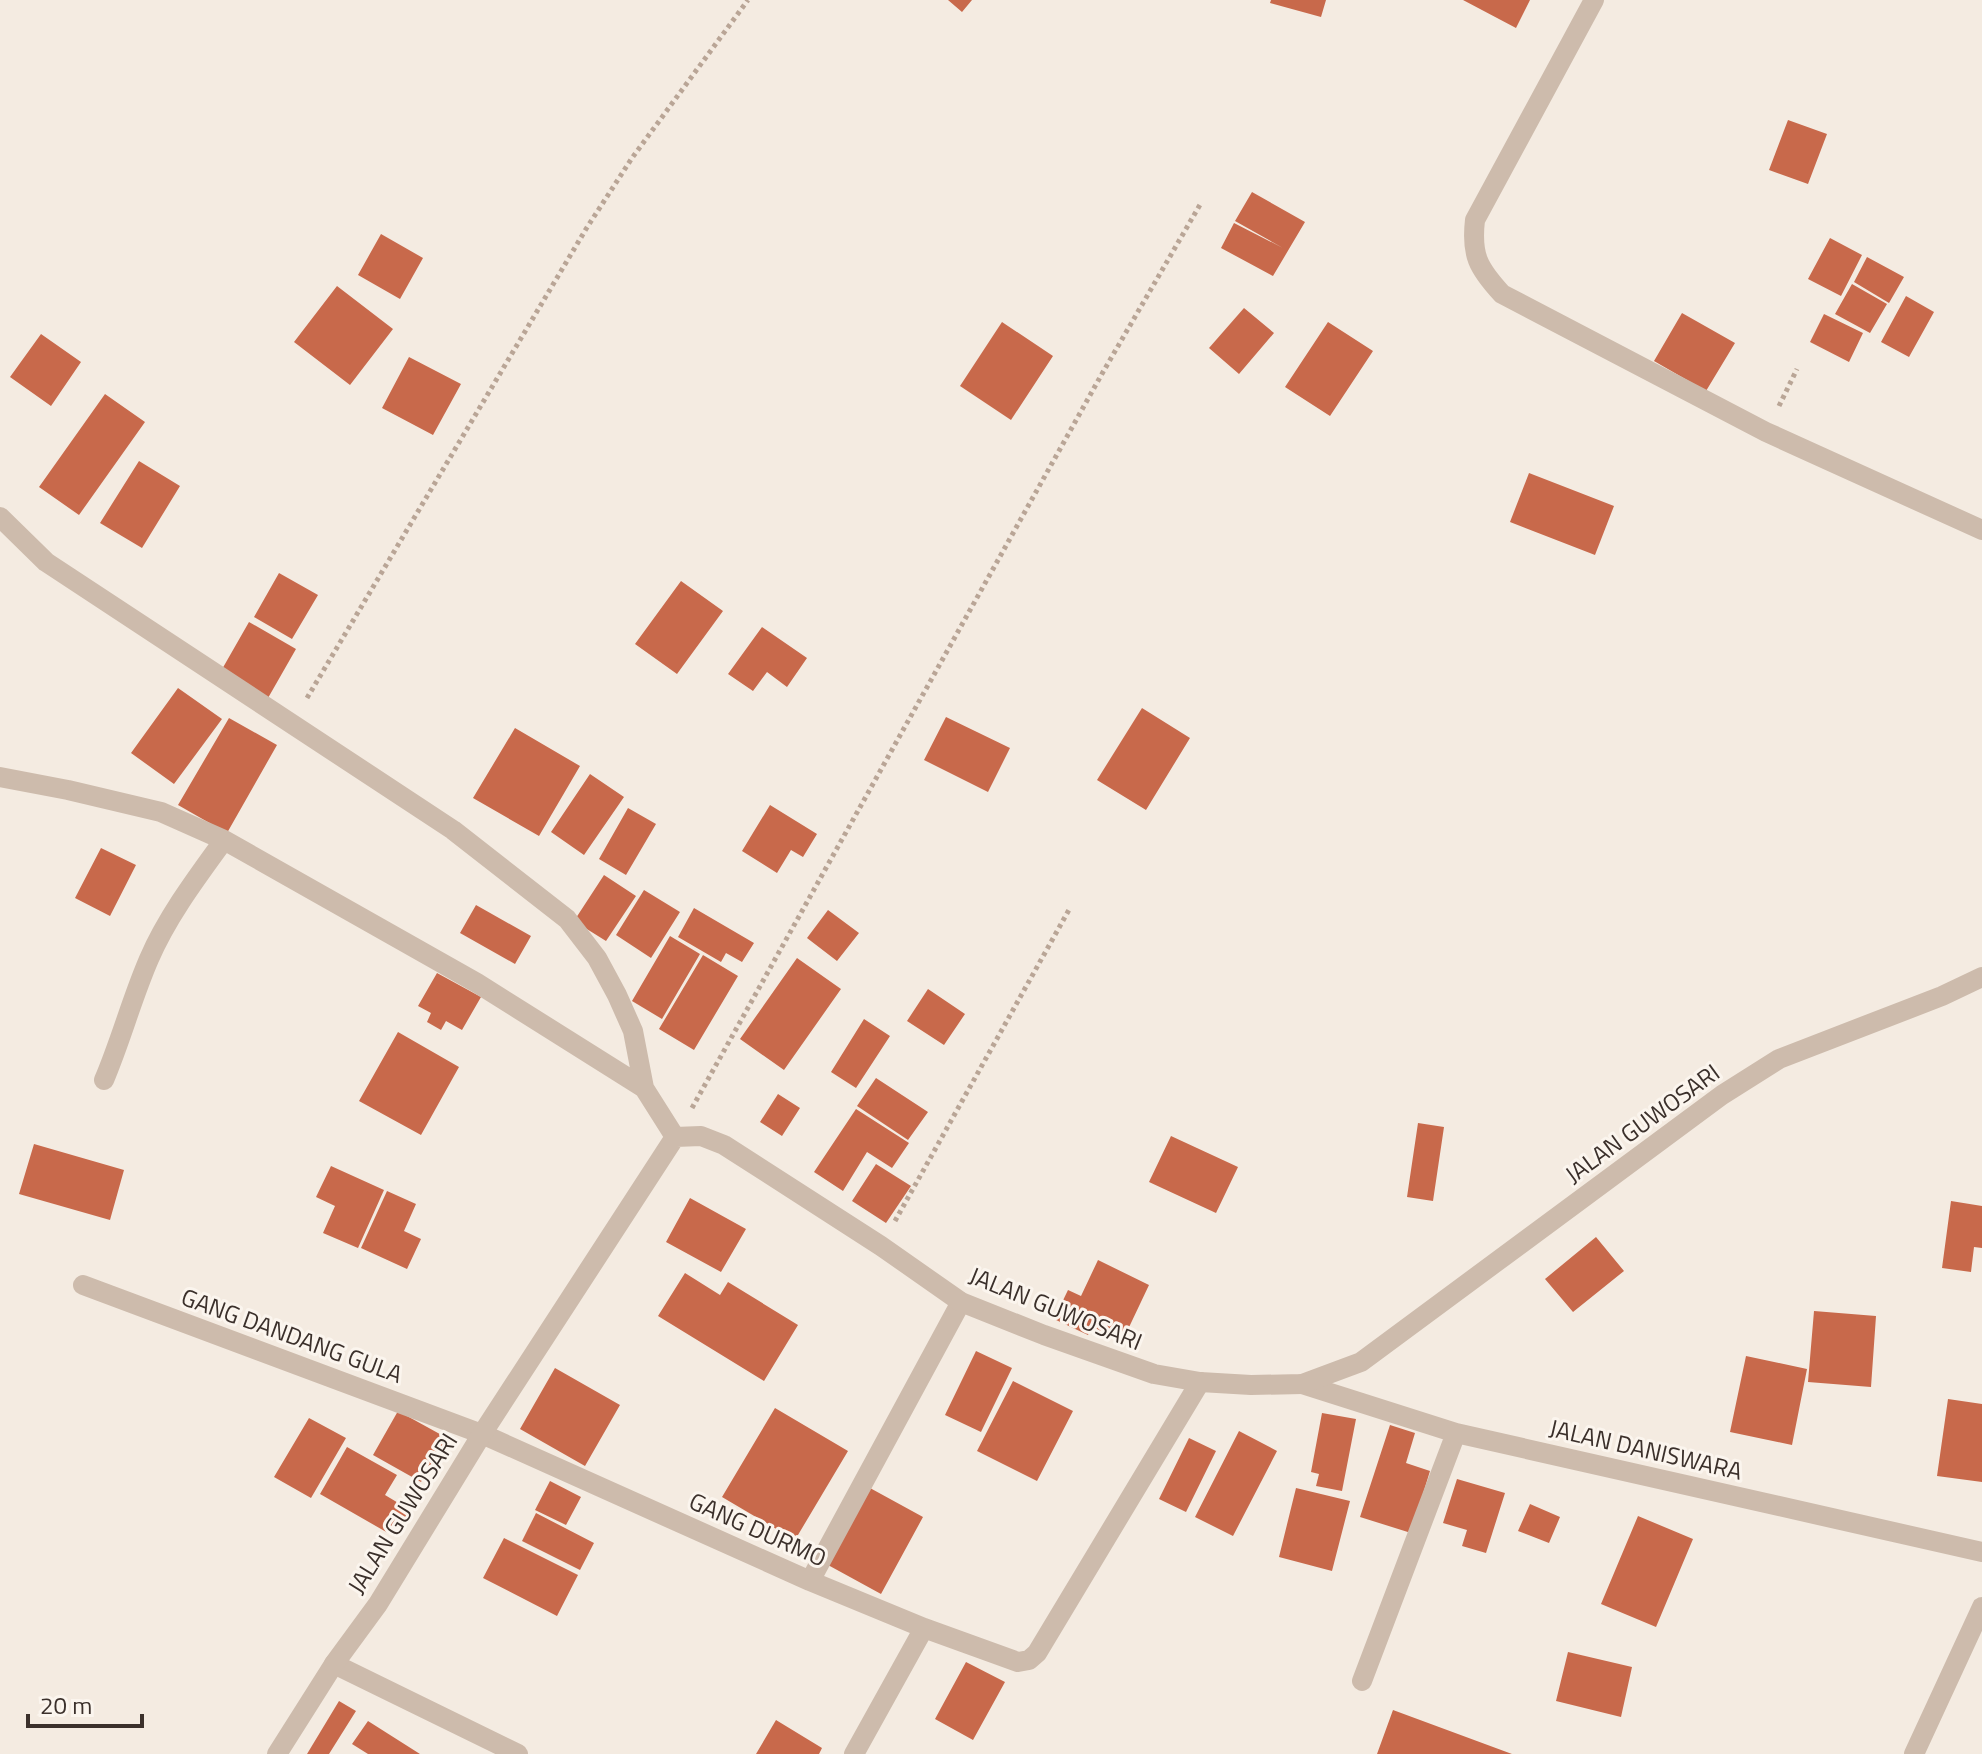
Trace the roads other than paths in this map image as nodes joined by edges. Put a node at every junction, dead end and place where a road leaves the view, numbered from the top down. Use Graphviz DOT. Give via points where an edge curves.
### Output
graph roads {
  1 [pos="1594,0"];
  2 [pos="0,517"];
  3 [pos="1982,530"];
  4 [pos="0,777"];
  5 [pos="224,840"];
  6 [pos="1982,977"];
  7 [pos="104,1080"];
  8 [pos="644,1088"];
  9 [pos="675,1137"];
  10 [pos="83,1285"];
  11 [pos="961,1302"];
  12 [pos="1200,1382"];
  13 [pos="1302,1384"];
  14 [pos="1456,1433"];
  15 [pos="482,1434"];
  16 [pos="1982,1552"];
  17 [pos="810,1581"];
  18 [pos="1982,1607"];
  19 [pos="924,1628"];
  20 [pos="334,1664"];
  21 [pos="1362,1681"];
  22 [pos="277,1754"];
  23 [pos="518,1754"];
  24 [pos="854,1754"];
  25 [pos="1914,1754"];
  1 -- 3 [label="street" via="1475,220 1472,245 1483,274 1502,294 1766,432"];
  2 -- 8 [label="street" via="46,562 453,830 567,919 617,995 633,1031"];
  4 -- 5 [label="street" via="161,812"];
  5 -- 7 [label="street" via="191,884 149,958"];
  5 -- 8 [label="street" via="477,983"];
  6 -- 13 [label="street, JALAN GUWOSARI" via="1779,1059 1722,1095 1361,1362"];
  8 -- 9 [label="street"];
  9 -- 11 [label="street, JALAN GUWOSARI" via="701,1136 724,1145"];
  9 -- 15 [label="street, JALAN GUWOSARI"];
  10 -- 15 [label="street, GANG DANDANG GULA"];
  11 -- 12 [label="street, JALAN GUWOSARI" via="1154,1374"];
  11 -- 17 [label="street"];
  12 -- 13 [label="street, JALAN GUWOSARI"];
  12 -- 19 [label="street, GANG DURMO" via="1037,1653 1018,1662"];
  13 -- 14 [label="street, JALAN DANISWARA"];
  14 -- 16 [label="street, JALAN DANISWARA"];
  14 -- 21 [label="street"];
  15 -- 17 [label="street, GANG DURMO"];
  15 -- 20 [label="street, JALAN GUWOSARI" via="378,1604"];
  17 -- 19 [label="street, GANG DURMO"];
  18 -- 25 [label="street"];
  19 -- 24 [label="street"];
  20 -- 22 [label="street, JALAN GUWOSARI"];
  20 -- 23 [label="street"];
}
